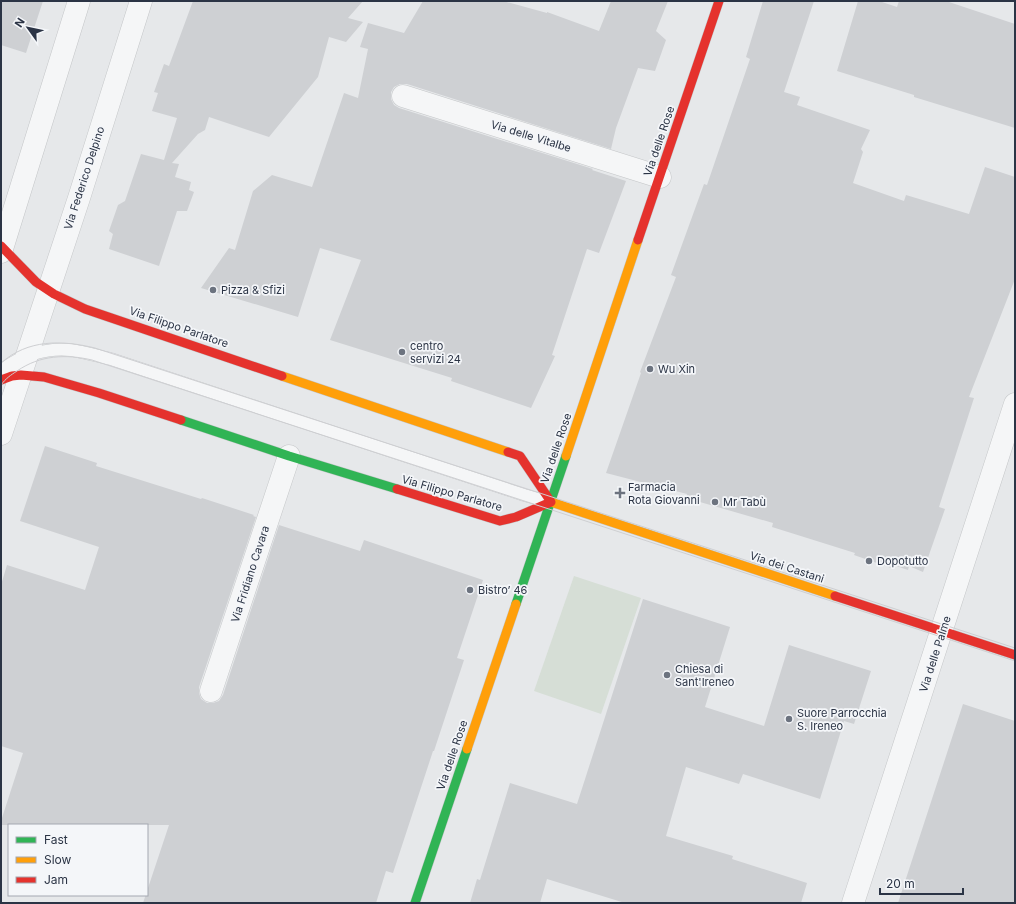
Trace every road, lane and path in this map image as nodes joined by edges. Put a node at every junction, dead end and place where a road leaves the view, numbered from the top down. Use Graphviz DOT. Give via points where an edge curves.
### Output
graph roads {
  1 [pos="79,1"];
  2 [pos="141,1"];
  3 [pos="719,1"];
  4 [pos="403,96"];
  5 [pos="660,176"];
  6 [pos="2,249"];
  7 [pos="48,290"];
  8 [pos="12,370"];
  9 [pos="1015,404"];
  10 [pos="1,434"];
  11 [pos="289,456"];
  12 [pos="551,502"];
  13 [pos="942,631"];
  14 [pos="1015,655"];
  15 [pos="211,691"];
  16 [pos="415,903"];
  17 [pos="853,903"];
  1 -- 6 [label="street"];
  2 -- 7 [label="street, Via Federico Delpino"];
  3 -- 5 [label="street, Via delle Rose"];
  4 -- 5 [label="street, Via delle Vitalbe"];
  5 -- 12 [label="street, Via delle Rose"];
  6 -- 7 [label="street, Via Filippo Parlatore"];
  7 -- 8 [label="street, Via Federico Delpino"];
  7 -- 12 [label="street, Via Filippo Parlatore" via="85,309 520,456"];
  8 -- 10 [label="street, Via Federico Delpino"];
  8 -- 11 [label="street, Via Filippo Parlatore" via="99,393"];
  8 -- 12 [label="lane" via="52,351 66,350 111,359"];
  9 -- 13 [label="street, Via delle Palme"];
  11 -- 12 [label="street, Via Filippo Parlatore" via="500,521 516,518"];
  11 -- 15 [label="street, Via Fridiano Cavara"];
  12 -- 13 [label="street, Via dei Castani"];
  12 -- 16 [label="street, Via delle Rose"];
  13 -- 14 [label="street, Via dei Castani"];
  13 -- 17 [label="street, Via delle Palme"];
}
